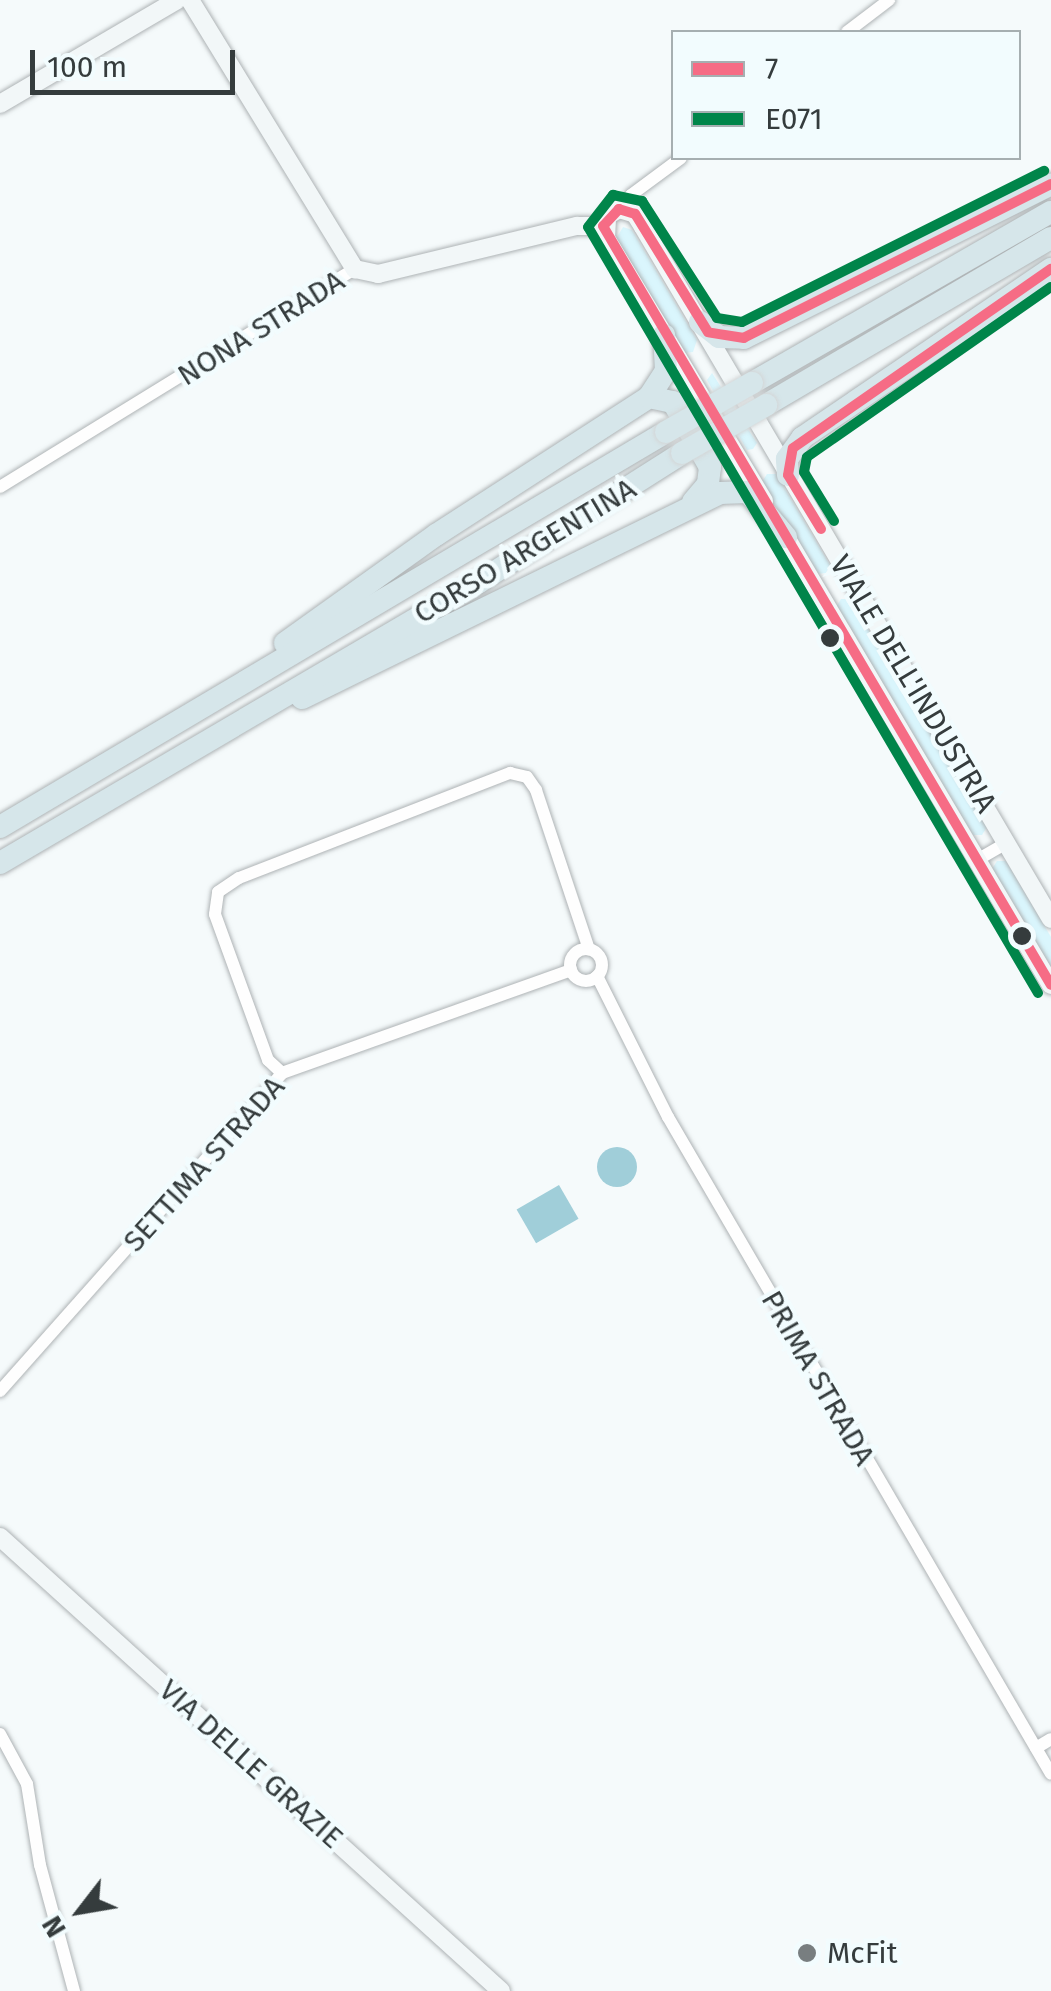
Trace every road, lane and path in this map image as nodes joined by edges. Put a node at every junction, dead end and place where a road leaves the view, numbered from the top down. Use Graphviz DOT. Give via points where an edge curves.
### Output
graph roads {
  1 [pos="177,0"];
  2 [pos="190,0"];
  3 [pos="889,0"];
  4 [pos="850,30"];
  5 [pos="0,104"];
  6 [pos="679,160"];
  7 [pos="1051,184"];
  8 [pos="629,210"];
  9 [pos="1051,212"];
  10 [pos="603,226"];
  11 [pos="1051,238"];
  12 [pos="355,269"];
  13 [pos="1051,269"];
  14 [pos="700,322"];
  15 [pos="664,335"];
  16 [pos="649,397"];
  17 [pos="788,475"];
  18 [pos="0,487"];
  19 [pos="690,504"];
  20 [pos="786,537"];
  21 [pos="150,738"];
  22 [pos="165,766"];
  23 [pos="7,821"];
  24 [pos="37,842"];
  25 [pos="1006,843"];
  26 [pos="977,860"];
  27 [pos="0,863"];
  28 [pos="0,873"];
  29 [pos="1051,920"];
  30 [pos="588,949"];
  31 [pos="570,970"];
  32 [pos="597,976"];
  33 [pos="1051,985"];
  34 [pos="282,1073"];
  35 [pos="0,1391"];
  36 [pos="0,1537"];
  37 [pos="7,1548"];
  38 [pos="0,1734"];
  39 [pos="1051,1738"];
  40 [pos="1036,1748"];
  41 [pos="1051,1774"];
  42 [pos="425,1925"];
  43 [pos="74,1991"];
  44 [pos="486,1991"];
  45 [pos="501,1991"];
  1 -- 5 [label="street"];
  2 -- 12 [label="street"];
  3 -- 4 [label="street"];
  6 -- 8 [label="street" via="631,195"];
  7 -- 14 [label="highway" via="744,338 719,337"];
  8 -- 10 [label="street" via="607,216"];
  8 -- 14 [label="street, VIALE DELL'INDUSTRIA"];
  9 -- 21 [label="highway, CORSO ARGENTINA, bridge"];
  10 -- 12 [label="street, NONA STRADA" via="577,226 378,274"];
  10 -- 15 [label="street, VIALE DELL'INDUSTRIA"];
  11 -- 22 [label="highway, CORSO ARGENTINA, bridge"];
  12 -- 18 [label="street, NONA STRADA" via="341,284"];
  13 -- 17 [label="highway" via="802,438 787,459"];
  14 -- 17 [label="street, VIALE DELL'INDUSTRIA"];
  15 -- 16 [label="highway" via="666,371"];
  15 -- 20 [label="street, VIALE DELL'INDUSTRIA"];
  16 -- 19 [label="highway" via="673,402 710,466 708,484"];
  16 -- 21 [label="highway" via="436,535"];
  17 -- 25 [label="street, VIALE DELL'INDUSTRIA"];
  19 -- 20 [label="highway" via="734,489 748,492"];
  19 -- 22 [label="highway"];
  20 -- 26 [label="street, VIALE DELL'INDUSTRIA"];
  21 -- 23 [label="highway, CORSO ARGENTINA"];
  22 -- 24 [label="highway, CORSO ARGENTINA"];
  24 -- 27 [label="highway, CORSO ARGENTINA"];
  24 -- 28 [label="highway"];
  25 -- 26 [label="street, VIALE DELL'INDUSTRIA"];
  25 -- 29 [label="street, VIALE DELL'INDUSTRIA"];
  26 -- 33 [label="street, VIALE DELL'INDUSTRIA"];
  30 -- 31 [label="street" via="573,955"];
  30 -- 32 [label="street, PRIMA STRADA" via="601,960"];
  30 -- 34 [label="street, PRIMA STRADA" via="536,790 527,777 510,773 239,878 218,892 215,914 268,1060"];
  31 -- 32 [label="street" via="582,980"];
  31 -- 34 [label="street, SETTIMA STRADA"];
  32 -- 40 [label="street, PRIMA STRADA" via="628,1048 686,1151"];
  34 -- 35 [label="street, SETTIMA STRADA"];
  36 -- 37 [label="street, VIA DELLE GRAZIE"];
  37 -- 42 [label="street, VIA DELLE GRAZIE"];
  38 -- 43 [label="street" via="27,1784 40,1865"];
  39 -- 40 [label="street"];
  40 -- 41 [label="street, PRIMA STRADA"];
  42 -- 44 [label="street"];
  42 -- 45 [label="street, VIA DELLE GRAZIE"];
}
